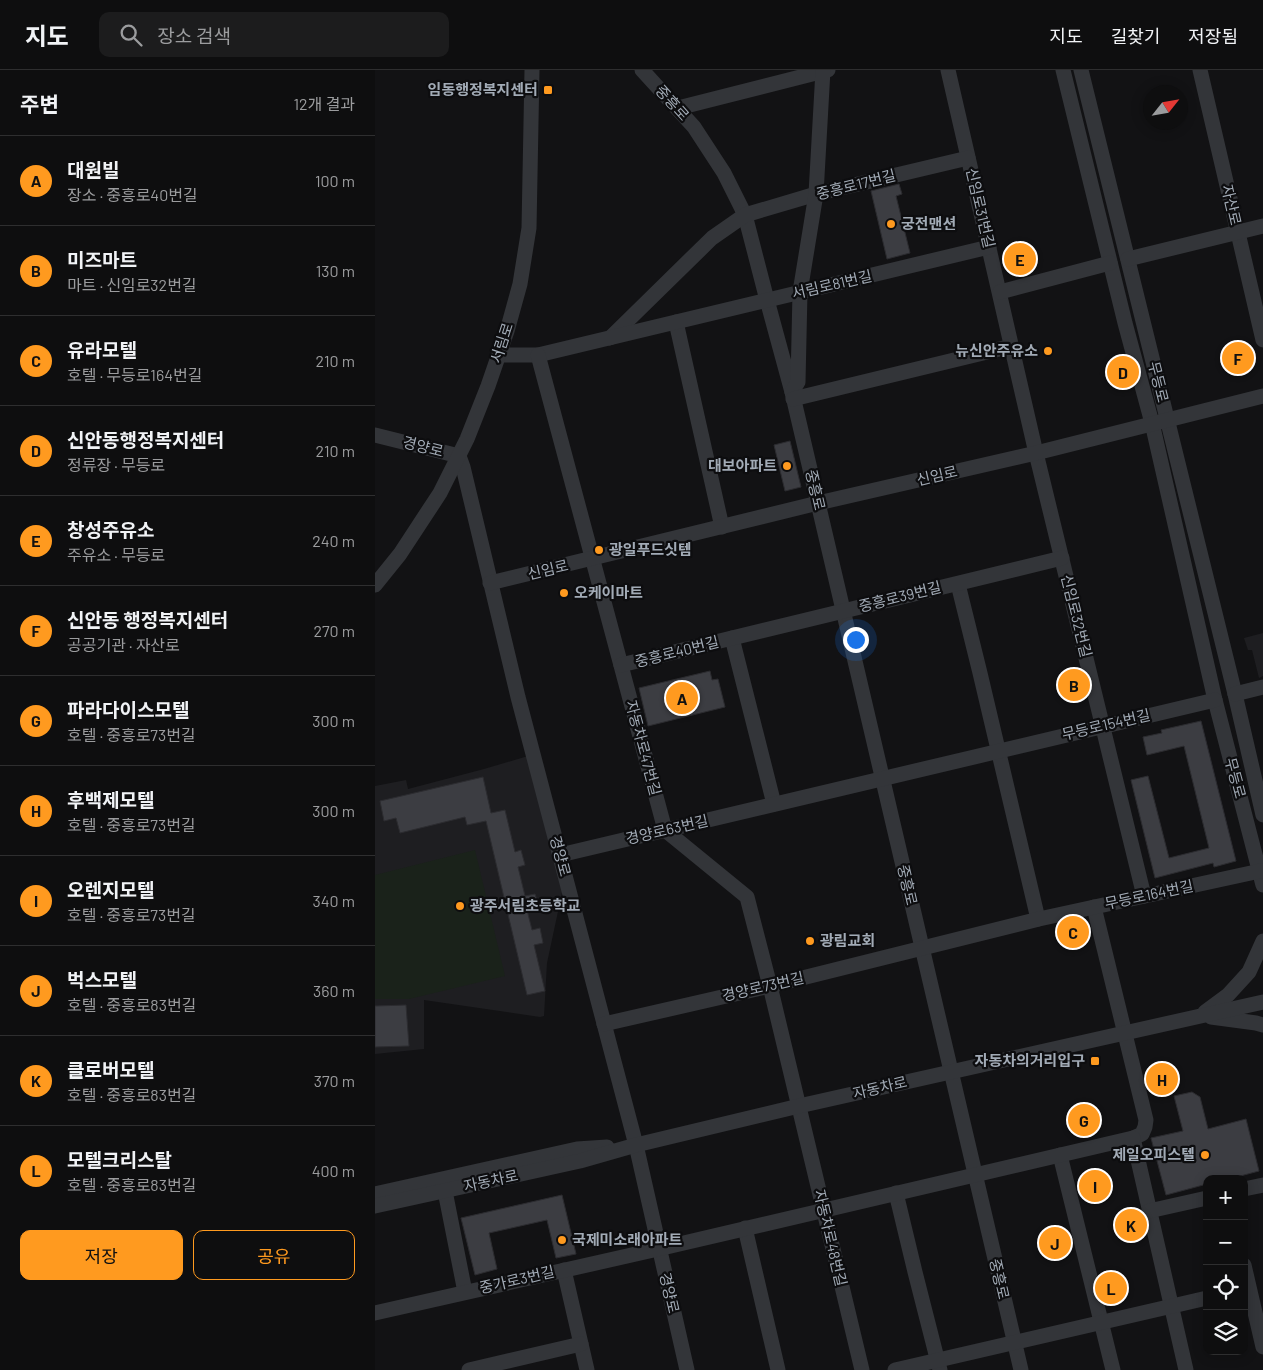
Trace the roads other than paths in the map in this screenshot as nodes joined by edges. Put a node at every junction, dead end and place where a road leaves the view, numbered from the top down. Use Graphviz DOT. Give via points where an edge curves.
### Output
graph roads {
  1 [pos="532,70"];
  2 [pos="643,70"];
  3 [pos="825,70"];
  4 [pos="948,70"];
  5 [pos="1063,70"];
  6 [pos="1081,70"];
  7 [pos="1200,70"];
  8 [pos="677,108"];
  9 [pos="969,158"];
  10 [pos="816,194"];
  11 [pos="745,215"];
  12 [pos="1263,226"];
  13 [pos="1238,232"];
  14 [pos="989,247"];
  15 [pos="1128,259"];
  16 [pos="1111,263"];
  17 [pos="800,292"];
  18 [pos="1000,292"];
  19 [pos="767,300"];
  20 [pos="676,322"];
  21 [pos="610,338"];
  22 [pos="1263,340"];
  23 [pos="1012,346"];
  24 [pos="499,355"];
  25 [pos="538,355"];
  26 [pos="793,396"];
  27 [pos="1263,396"];
  28 [pos="1168,420"];
  29 [pos="1152,423"];
  30 [pos="375,436"];
  31 [pos="1036,453"];
  32 [pos="459,456"];
  33 [pos="818,503"];
  34 [pos="722,527"];
  35 [pos="1062,558"];
  36 [pos="593,559"];
  37 [pos="490,583"];
  38 [pos="958,584"];
  39 [pos="375,585"];
  40 [pos="843,611"];
  41 [pos="732,638"];
  42 [pos="621,665"];
  43 [pos="1263,687"];
  44 [pos="1235,694"];
  45 [pos="1215,700"];
  46 [pos="1103,726"];
  47 [pos="998,750"];
  48 [pos="882,778"];
  49 [pos="774,804"];
  50 [pos="1263,815"];
  51 [pos="665,830"];
  52 [pos="560,855"];
  53 [pos="1261,878"];
  54 [pos="1144,896"];
  55 [pos="1094,907"];
  56 [pos="1038,919"];
  57 [pos="1263,941"];
  58 [pos="922,947"];
  59 [pos="770,986"];
  60 [pos="1263,1002"];
  61 [pos="1199,1016"];
  62 [pos="604,1024"];
  63 [pos="1263,1025"];
  64 [pos="1125,1033"];
  65 [pos="951,1072"];
  66 [pos="799,1106"];
  67 [pos="1133,1138"];
  68 [pos="636,1145"];
  69 [pos="1060,1155"];
  70 [pos="975,1174"];
  71 [pos="1263,1185"];
  72 [pos="1248,1188"];
  73 [pos="445,1191"];
  74 [pos="896,1192"];
  75 [pos="375,1194"];
  76 [pos="1203,1199"];
  77 [pos="375,1206"];
  78 [pos="823,1210"];
  79 [pos="1149,1212"];
  80 [pos="745,1228"];
  81 [pos="658,1249"];
  82 [pos="564,1270"];
  83 [pos="465,1292"];
  84 [pos="1248,1293"];
  85 [pos="1203,1299"];
  86 [pos="1171,1306"];
  87 [pos="375,1313"];
  88 [pos="1101,1322"];
  89 [pos="1014,1342"];
  90 [pos="581,1344"];
  91 [pos="1263,1347"];
  92 [pos="939,1365"];
  93 [pos="469,1370"];
  94 [pos="587,1370"];
  95 [pos="687,1370"];
  96 [pos="778,1370"];
  97 [pos="862,1370"];
  98 [pos="895,1370"];
  99 [pos="1021,1370"];
  100 [pos="1113,1370"];
  101 [pos="1186,1370"];
  1 -- 24 [label="street, 서림로" via="529,228 520,284"];
  2 -- 8 [label="street, 중흥로"];
  3 -- 8 [label="street"];
  3 -- 10 [label="street"];
  4 -- 9 [label="street, 신임로31번길"];
  5 -- 16 [label="street, 무등로"];
  6 -- 15 [label="street, 무등로"];
  7 -- 13 [label="street, 자산로"];
  8 -- 11 [label="street, 중흥로" via="712,153"];
  9 -- 10 [label="street, 중흥로17번길"];
  9 -- 14 [label="street, 신임로31번길"];
  10 -- 11 [label="street, 중흥로17번길"];
  10 -- 17 [label="street"];
  11 -- 19 [label="street, 중흥로"];
  11 -- 21 [label="street" via="712,238"];
  12 -- 13 [label="street"];
  13 -- 15 [label="street"];
  13 -- 22 [label="street, 자산로"];
  14 -- 17 [label="street, 서림로81번길"];
  14 -- 18 [label="street, 신임로31번길"];
  15 -- 28 [label="street, 무등로"];
  16 -- 18 [label="street"];
  16 -- 29 [label="street, 무등로"];
  17 -- 19 [label="street, 서림로81번길"];
  17 -- 26 [label="street" via="798,382"];
  18 -- 23 [label="street, 신임로31번길"];
  19 -- 20 [label="street, 서림로81번길"];
  19 -- 26 [label="street, 중흥로"];
  20 -- 21 [label="street, 서림로81번길"];
  20 -- 34 [label="street"];
  21 -- 25 [label="street, 서림로81번길"];
  23 -- 26 [label="street"];
  23 -- 31 [label="street, 신임로31번길"];
  24 -- 25 [label="street, 서림로81번길"];
  24 -- 32 [label="street, 서림로"];
  25 -- 36 [label="street, 자동차로47번길"];
  26 -- 33 [label="street, 중흥로"];
  27 -- 28 [label="street, 신임로"];
  28 -- 29 [label="street, 신임로"];
  28 -- 44 [label="street, 무등로"];
  29 -- 31 [label="street, 신임로"];
  29 -- 45 [label="street, 무등로"];
  30 -- 32 [label="street, 경양로"];
  31 -- 33 [label="street, 신임로"];
  31 -- 35 [label="street, 신임로32번길"];
  32 -- 37 [label="street, 경양로"];
  32 -- 39 [label="street, 서림로" via="441,493"];
  33 -- 34 [label="street, 신임로"];
  33 -- 40 [label="street, 중흥로"];
  34 -- 36 [label="street, 신임로"];
  35 -- 38 [label="street, 중흥로39번길"];
  35 -- 46 [label="street, 신임로32번길"];
  36 -- 37 [label="street, 신임로"];
  36 -- 42 [label="street, 자동차로47번길"];
  37 -- 52 [label="street, 경양로"];
  38 -- 40 [label="street, 중흥로39번길"];
  38 -- 47 [label="street, 중흥로39번길"];
  40 -- 41 [label="street, 중흥로40번길"];
  40 -- 48 [label="street, 중흥로"];
  41 -- 42 [label="street, 중흥로40번길"];
  41 -- 49 [label="street, 중흥로40번길"];
  42 -- 51 [label="street, 자동차로47번길"];
  43 -- 44 [label="street"];
  44 -- 50 [label="street, 무등로"];
  45 -- 46 [label="street, 무등로154번길"];
  45 -- 53 [label="street, 무등로"];
  46 -- 47 [label="street, 무등로154번길"];
  46 -- 54 [label="street, 신임로32번길"];
  47 -- 48 [label="street, 무등로154번길"];
  47 -- 56 [label="street"];
  48 -- 49 [label="street, 경양로63번길"];
  48 -- 58 [label="street, 중흥로"];
  49 -- 51 [label="street, 경양로63번길"];
  51 -- 52 [label="street, 경양로63번길"];
  51 -- 59 [label="street" via="747,897"];
  52 -- 62 [label="street, 경양로"];
  53 -- 54 [label="street, 무등로164번길"];
  54 -- 55 [label="street, 무등로164번길"];
  55 -- 56 [label="street, 무등로164번길"];
  55 -- 64 [label="street"];
  56 -- 58 [label="street, 무등로164번길"];
  57 -- 61 [label="street" via="1249,972 1228,995"];
  58 -- 59 [label="street, 경양로73번길"];
  58 -- 65 [label="street, 중흥로"];
  59 -- 62 [label="street, 경양로73번길"];
  59 -- 66 [label="street"];
  60 -- 61 [label="street, 자동차로"];
  61 -- 63 [label="street"];
  61 -- 64 [label="street, 자동차로"];
  62 -- 68 [label="street, 경양로"];
  64 -- 65 [label="street, 자동차로"];
  64 -- 67 [label="street" via="1146,1120 1142,1134"];
  65 -- 66 [label="street, 자동차로"];
  65 -- 70 [label="street, 중흥로"];
  66 -- 68 [label="street, 자동차로"];
  66 -- 78 [label="street, 자동차로48번길"];
  67 -- 69 [label="street, 중가로3번길"];
  67 -- 79 [label="street"];
  68 -- 73 [label="street, 자동차로"];
  68 -- 75 [label="street, 자동차로" via="577,1148"];
  68 -- 81 [label="street, 경양로"];
  69 -- 70 [label="street, 중가로3번길"];
  69 -- 88 [label="street"];
  70 -- 74 [label="street, 중가로3번길"];
  70 -- 89 [label="street, 중흥로"];
  71 -- 72 [label="street"];
  73 -- 77 [label="street, 자동차로"];
  73 -- 83 [label="street"];
  74 -- 78 [label="street, 중가로3번길"];
  74 -- 92 [label="street"];
  76 -- 79 [label="street"];
  78 -- 80 [label="street, 중가로3번길"];
  78 -- 97 [label="street, 자동차로48번길"];
  79 -- 86 [label="street"];
  80 -- 81 [label="street, 중가로3번길"];
  80 -- 96 [label="street"];
  81 -- 82 [label="street, 중가로3번길"];
  81 -- 95 [label="street, 경양로"];
  82 -- 83 [label="street, 중가로3번길"];
  82 -- 90 [label="street"];
  83 -- 87 [label="street, 중가로3번길"];
  84 -- 91 [label="street"];
  85 -- 86 [label="street"];
  86 -- 88 [label="street"];
  86 -- 101 [label="street"];
  88 -- 89 [label="street"];
  88 -- 100 [label="street"];
  89 -- 92 [label="street"];
  89 -- 99 [label="street, 중흥로"];
  90 -- 93 [label="street"];
  90 -- 94 [label="street"];
  92 -- 98 [label="street"];
}
